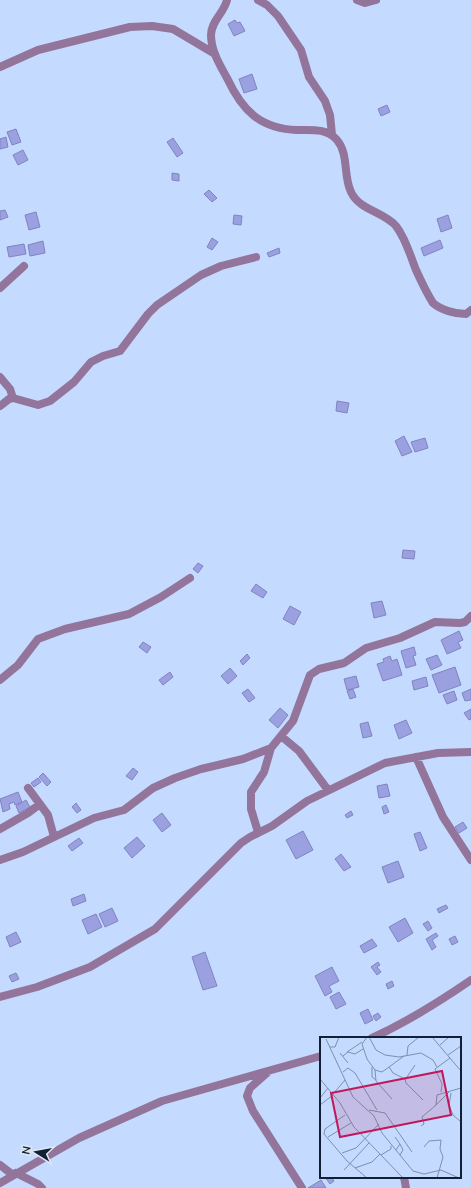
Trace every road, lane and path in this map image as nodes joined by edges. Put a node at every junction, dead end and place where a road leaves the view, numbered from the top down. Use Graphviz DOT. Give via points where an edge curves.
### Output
graph roads {
  1 [pos="227,0"];
  2 [pos="258,0"];
  3 [pos="357,0"];
  4 [pos="376,0"];
  5 [pos="215,54"];
  6 [pos="0,67"];
  7 [pos="332,135"];
  8 [pos="256,257"];
  9 [pos="24,266"];
  10 [pos="0,288"];
  11 [pos="471,310"];
  12 [pos="0,377"];
  13 [pos="13,398"];
  14 [pos="0,406"];
  15 [pos="190,578"];
  16 [pos="471,616"];
  17 [pos="0,680"];
  18 [pos="281,736"];
  19 [pos="272,748"];
  20 [pos="471,752"];
  21 [pos="416,757"];
  22 [pos="28,788"];
  23 [pos="328,790"];
  24 [pos="40,804"];
  25 [pos="0,829"];
  26 [pos="258,832"];
  27 [pos="54,837"];
  28 [pos="0,860"];
  29 [pos="471,860"];
  30 [pos="471,980"];
  31 [pos="0,996"];
  32 [pos="374,1037"];
  33 [pos="320,1056"];
  34 [pos="270,1070"];
  35 [pos="0,1165"];
  36 [pos="15,1174"];
  37 [pos="404,1178"];
  38 [pos="0,1183"];
  39 [pos="42,1188"];
  40 [pos="302,1188"];
  41 [pos="406,1188"];
  1 -- 5 [label="street" via="211,34"];
  2 -- 7 [label="street" via="278,16 301,50 309,77 330,115"];
  3 -- 4 [label="street" via="365,3"];
  5 -- 6 [label="street" via="173,28 130,27 38,50"];
  5 -- 7 [label="street" via="237,98 256,118 280,129 323,131"];
  7 -- 11 [label="street" via="341,148 351,193 367,209 395,225 404,237 416,270 433,303 456,313 466,314"];
  8 -- 13 [label="street" via="221,266 201,275 157,305 120,351 91,362 74,382 50,401 38,404"];
  9 -- 10 [label="street"];
  12 -- 13 [label="street"];
  13 -- 14 [label="street"];
  15 -- 17 [label="street" via="129,614 50,633 38,639 18,665"];
  16 -- 18 [label="street" via="460,623 435,622 400,638 366,648 344,663 316,670 309,678 295,716"];
  18 -- 19 [label="street"];
  18 -- 23 [label="street" via="299,751"];
  19 -- 26 [label="street" via="265,769 250,797"];
  19 -- 27 [label="street" via="243,760 201,769 175,778 153,788 124,810 94,818"];
  20 -- 21 [label="street"];
  21 -- 23 [label="street" via="385,762"];
  21 -- 29 [label="street" via="443,817"];
  22 -- 24 [label="street"];
  23 -- 26 [label="street" via="307,801 272,826"];
  24 -- 25 [label="street"];
  24 -- 27 [label="street" via="48,815"];
  26 -- 31 [label="street" via="241,843 218,864 155,929 90,967 37,987"];
  27 -- 28 [label="street"];
  30 -- 32 [label="street" via="424,1011"];
  33 -- 34 [label="street"];
  34 -- 36 [label="street" via="162,1101 79,1138"];
  34 -- 40 [label="street" via="250,1088 247,1096 253,1111"];
  35 -- 36 [label="street"];
  36 -- 38 [label="street"];
  36 -- 39 [label="street"];
  37 -- 41 [label="street"];
}
